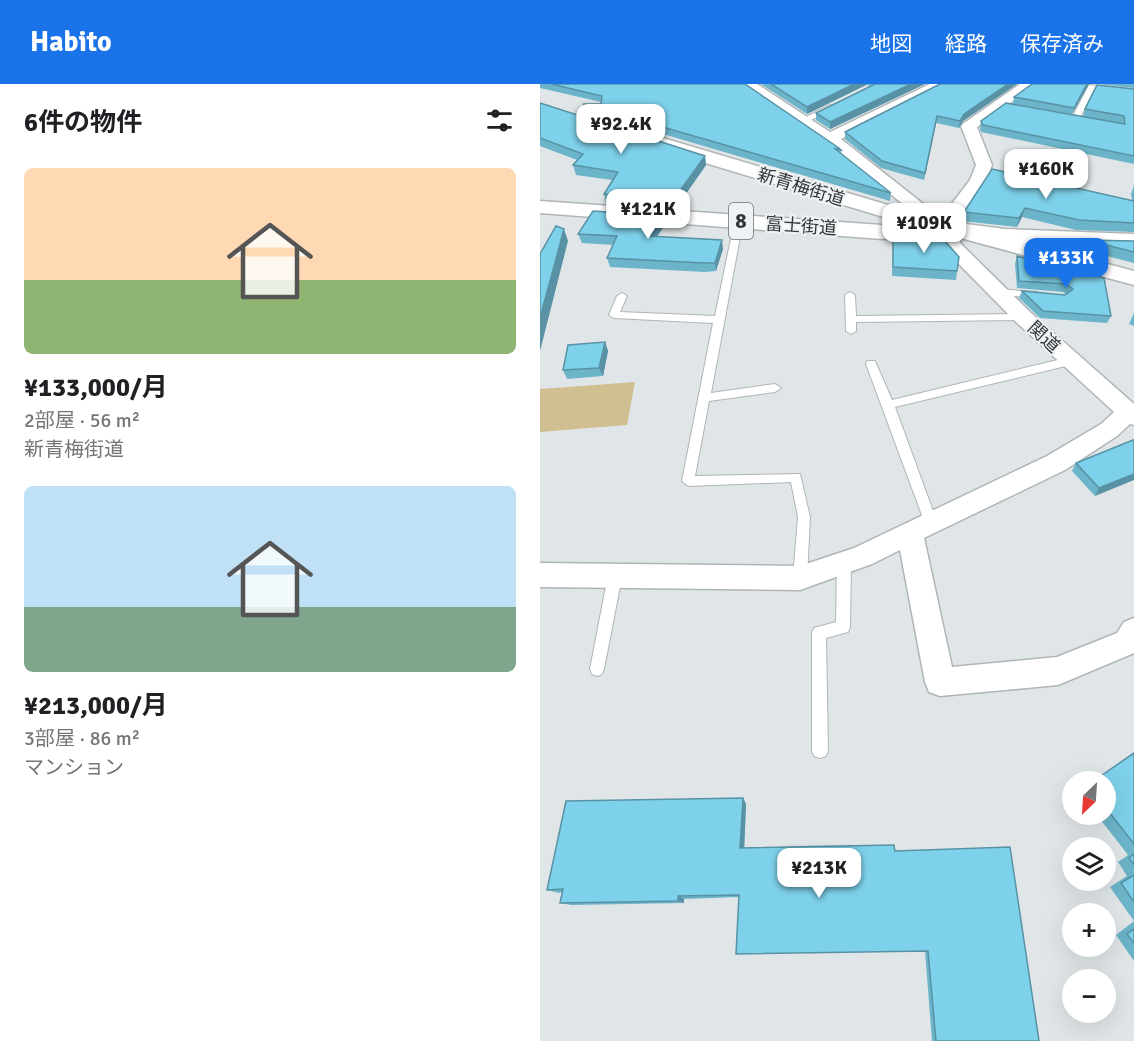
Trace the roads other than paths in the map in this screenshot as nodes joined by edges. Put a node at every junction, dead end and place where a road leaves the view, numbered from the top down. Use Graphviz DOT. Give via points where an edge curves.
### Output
graph roads {
  1 [pos="747,84"];
  2 [pos="941,84"];
  3 [pos="1030,84"];
  4 [pos="1134,92"];
  5 [pos="841,103"];
  6 [pos="1064,118"];
  7 [pos="1074,120"];
  8 [pos="802,121"];
  9 [pos="1085,122"];
  10 [pos="644,138"];
  11 [pos="829,139"];
  12 [pos="816,192"];
  13 [pos="540,207"];
  14 [pos="738,221"];
  15 [pos="797,226"];
  16 [pos="943,228"];
  17 [pos="1134,241"];
  18 [pos="1134,278"];
  19 [pos="998,292"];
  20 [pos="850,295"];
  21 [pos="622,296"];
  22 [pos="1052,296"];
  23 [pos="1023,317"];
  24 [pos="851,319"];
  25 [pos="720,320"];
  26 [pos="851,331"];
  27 [pos="1070,361"];
  28 [pos="871,364"];
  29 [pos="775,388"];
  30 [pos="704,398"];
  31 [pos="888,405"];
  32 [pos="1132,411"];
  33 [pos="920,527"];
  34 [pos="844,563"];
  35 [pos="540,575"];
  36 [pos="615,576"];
  37 [pos="800,578"];
  38 [pos="1134,631"];
  39 [pos="597,669"];
  40 [pos="820,750"];
  1 -- 8 [label="street, 関道"];
  2 -- 11 [label="street"];
  3 -- 16 [label="street" via="1003,107 969,126 984,165 978,181"];
  4 -- 7 [label="lane" via="1092,87"];
  5 -- 8 [label="lane"];
  6 -- 7 [label="lane"];
  7 -- 9 [label="lane"];
  8 -- 11 [label="street, 関道"];
  10 -- 12 [label="main road, 新青梅街道"];
  11 -- 16 [label="street, 関道"];
  12 -- 15 [label="main road" via="824,206 822,213"];
  12 -- 16 [label="main road, 新青梅街道"];
  13 -- 14 [label="main road, 富士街道 / 8"];
  14 -- 15 [label="main road, 富士街道 / 8"];
  14 -- 25 [label="lane"];
  15 -- 16 [label="main road, 富士街道 / 8" via="882,232"];
  16 -- 17 [label="main road, 富士街道 / 8" via="1005,236"];
  16 -- 18 [label="main road, 新青梅街道"];
  16 -- 19 [label="street, 関道" via="954,248"];
  19 -- 22 [label="lane"];
  19 -- 23 [label="street, 関道"];
  20 -- 24 [label="lane"];
  21 -- 25 [label="lane" via="614,315"];
  23 -- 24 [label="lane"];
  23 -- 27 [label="street, 関道"];
  24 -- 26 [label="lane"];
  25 -- 30 [label="lane"];
  27 -- 31 [label="lane"];
  27 -- 32 [label="street, 関道"];
  28 -- 31 [label="lane"];
  29 -- 30 [label="lane"];
  30 -- 37 [label="lane" via="688,481 796,477 804,518"];
  31 -- 33 [label="lane"];
  32 -- 33 [label="street" via="1056,463"];
  33 -- 34 [label="street"];
  33 -- 38 [label="street" via="940,682 1058,671 1127,642"];
  34 -- 37 [label="street"];
  34 -- 40 [label="lane" via="843,627 819,633"];
  35 -- 36 [label="street"];
  36 -- 37 [label="street"];
  36 -- 39 [label="lane"];
}
